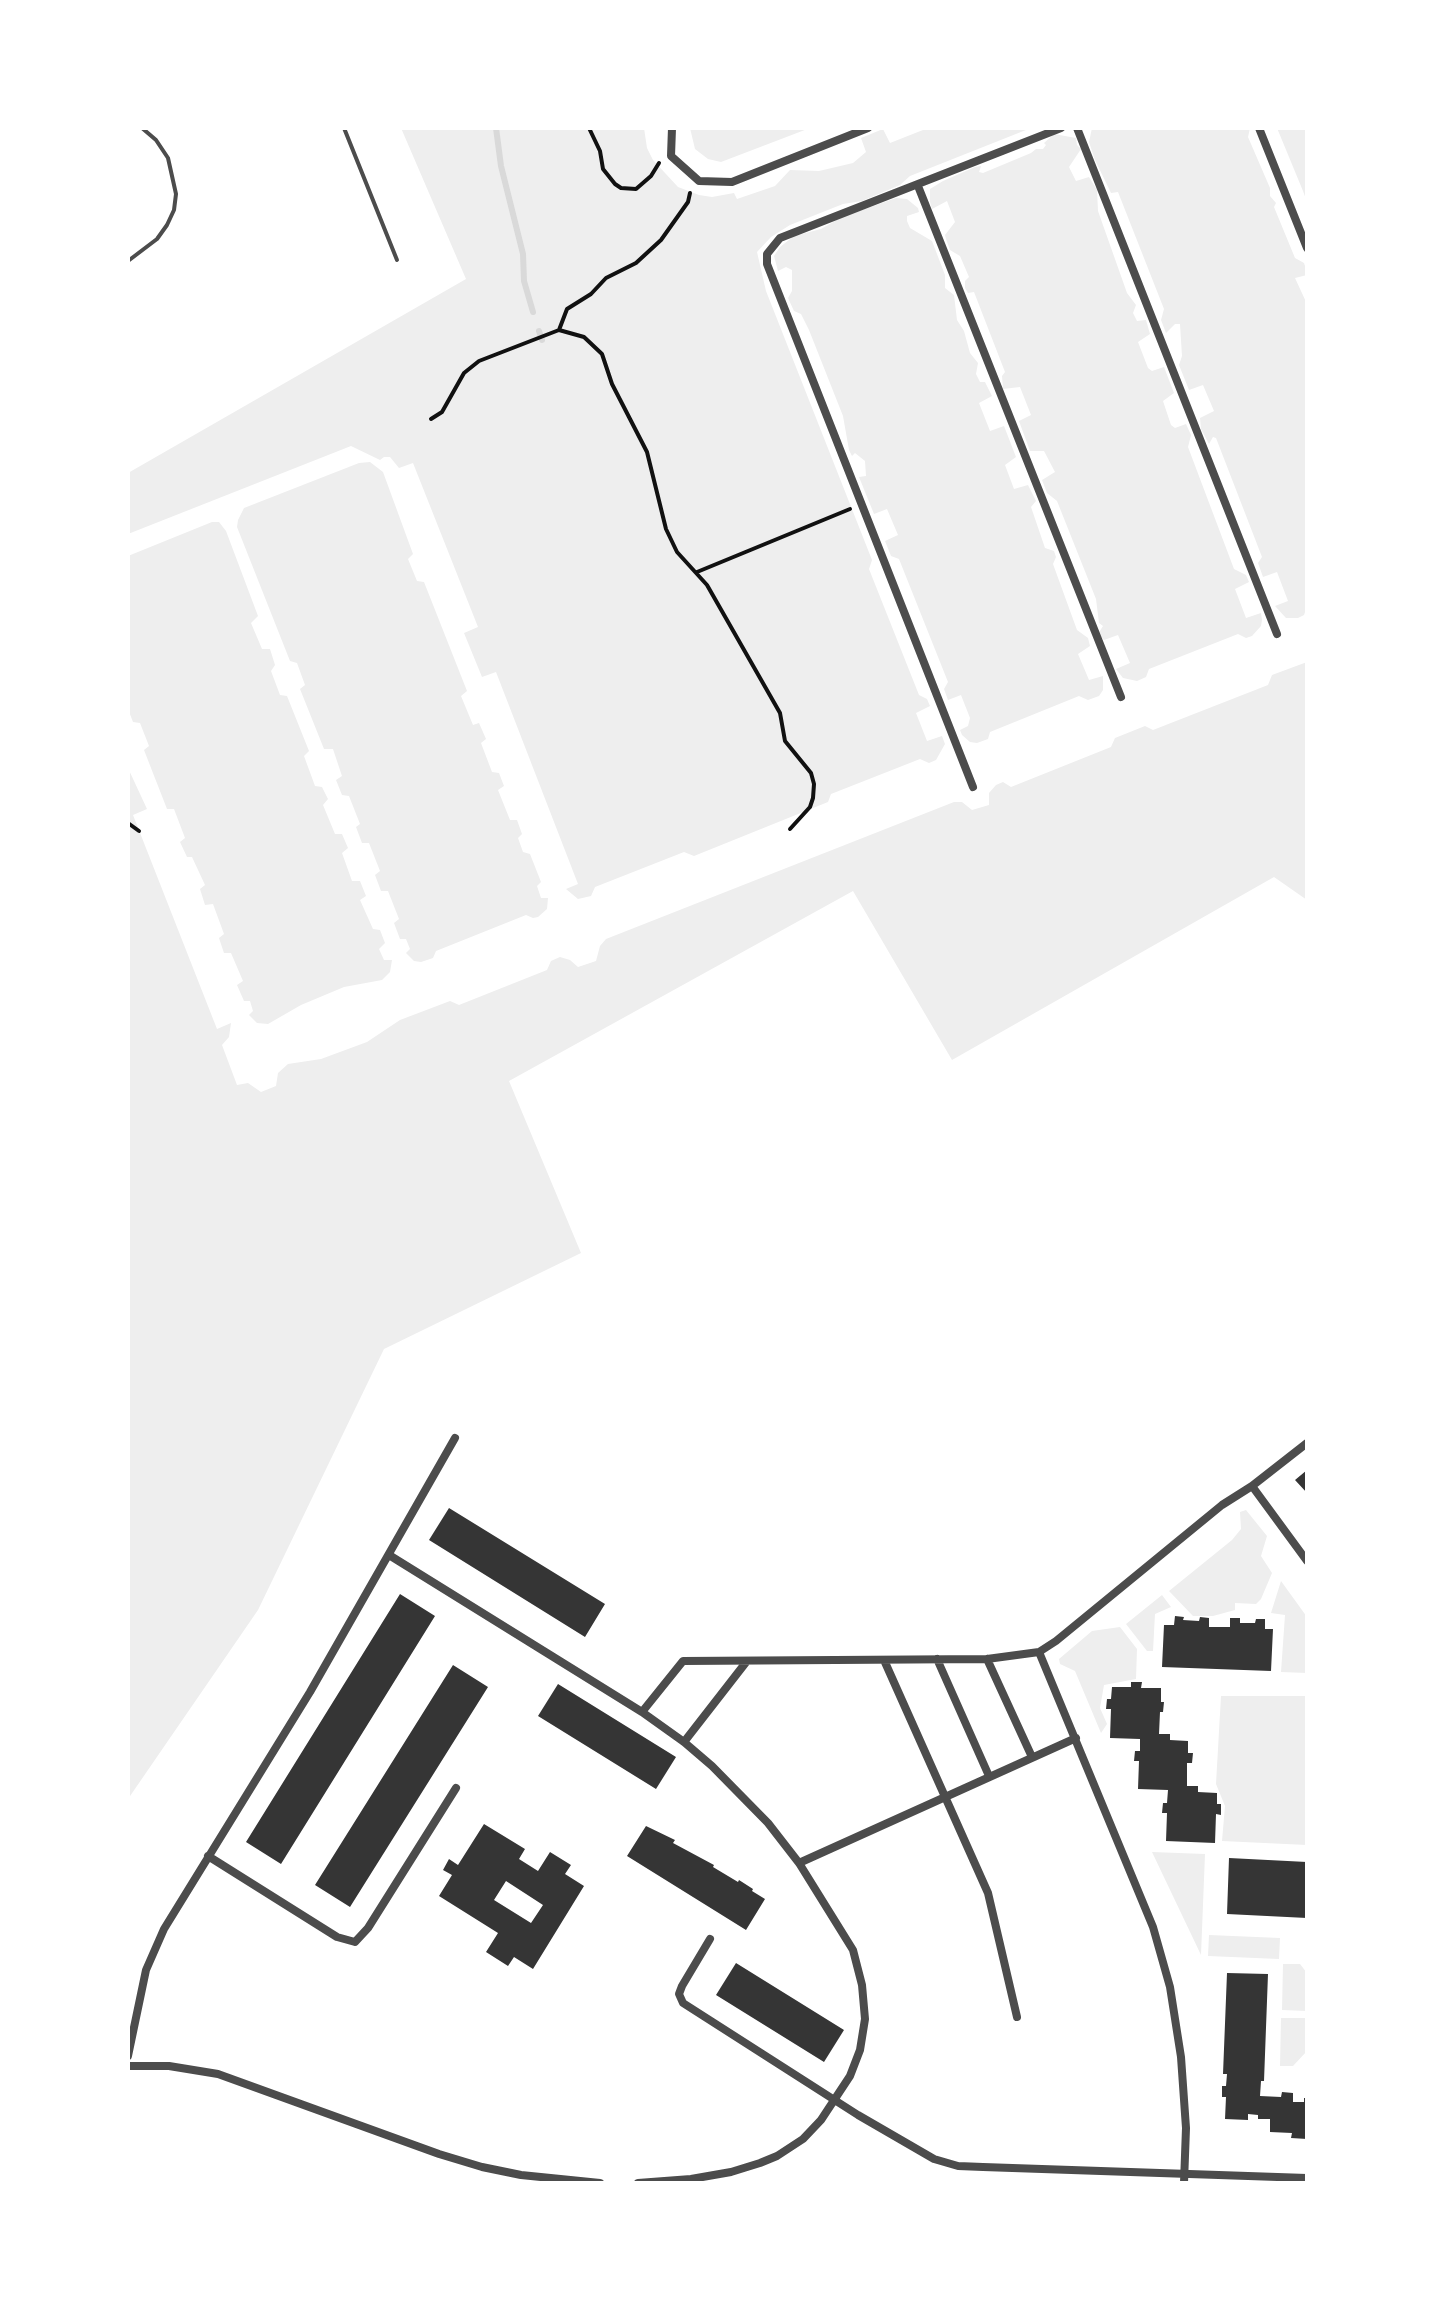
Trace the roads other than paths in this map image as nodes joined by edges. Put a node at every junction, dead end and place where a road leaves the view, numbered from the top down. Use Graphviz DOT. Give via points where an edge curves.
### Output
graph roads {
  1 [pos="142,128"];
  2 [pos="344,128"];
  3 [pos="672,128"];
  4 [pos="868,128"];
  5 [pos="1061,128"];
  6 [pos="1077,128"];
  7 [pos="1259,128"];
  8 [pos="918,186"];
  9 [pos="1307,248"];
  10 [pos="397,260"];
  11 [pos="128,261"];
  12 [pos="1277,634"];
  13 [pos="1121,697"];
  14 [pos="973,787"];
  15 [pos="455,1438"];
  16 [pos="1307,1443"];
  17 [pos="1252,1486"];
  18 [pos="389,1555"];
  19 [pos="1307,1561"];
  20 [pos="1039,1652"];
  21 [pos="937,1659"];
  22 [pos="987,1659"];
  23 [pos="884,1660"];
  24 [pos="747,1661"];
  25 [pos="642,1712"];
  26 [pos="1076,1738"];
  27 [pos="684,1742"];
  28 [pos="1032,1757"];
  29 [pos="989,1776"];
  30 [pos="456,1788"];
  31 [pos="945,1795"];
  32 [pos="208,1856"];
  33 [pos="799,1863"];
  34 [pos="710,1939"];
  35 [pos="1017,2017"];
  36 [pos="128,2056"];
  37 [pos="128,2066"];
  38 [pos="835,2101"];
  39 [pos="1184,2178"];
  40 [pos="1307,2178"];
  41 [pos="600,2183"];
  42 [pos="638,2183"];
  43 [pos="653,2183"];
  1 -- 11 [label="lane" via="168,158 176,194 162,232"];
  2 -- 10 [label="lane"];
  3 -- 4 [label="street" via="671,156 699,181 732,182"];
  5 -- 8 [label="street"];
  6 -- 12 [label="street"];
  7 -- 9 [label="street"];
  8 -- 13 [label="street"];
  8 -- 14 [label="street" via="780,238 767,254 767,264"];
  15 -- 18 [label="street"];
  16 -- 17 [label="street"];
  17 -- 19 [label="street"];
  17 -- 20 [label="street"];
  18 -- 25 [label="street"];
  18 -- 32 [label="street"];
  20 -- 22 [label="street"];
  20 -- 26 [label="street"];
  21 -- 22 [label="street"];
  21 -- 23 [label="street"];
  21 -- 29 [label="street"];
  22 -- 28 [label="street"];
  23 -- 24 [label="street"];
  23 -- 31 [label="street"];
  24 -- 25 [label="street" via="683,1661"];
  24 -- 27 [label="street"];
  25 -- 27 [label="street"];
  26 -- 28 [label="street"];
  26 -- 39 [label="street" via="1153,1927 1170,1987 1181,2057"];
  27 -- 33 [label="street" via="768,1823"];
  28 -- 29 [label="street"];
  29 -- 31 [label="street"];
  30 -- 32 [label="street" via="355,1942 337,1937"];
  31 -- 33 [label="street"];
  31 -- 35 [label="street" via="988,1893"];
  32 -- 36 [label="street" via="154,1949"];
  33 -- 38 [label="street" via="853,1950 862,1985 865,2019 860,2050"];
  34 -- 38 [label="street" via="682,1986 683,2003"];
  37 -- 41 [label="street" via="218,2074 482,2167"];
  38 -- 39 [label="street" via="934,2159 958,2166"];
  38 -- 43 [label="street" via="803,2139 777,2156 731,2172"];
  39 -- 40 [label="street"];
  42 -- 43 [label="street"];
}
